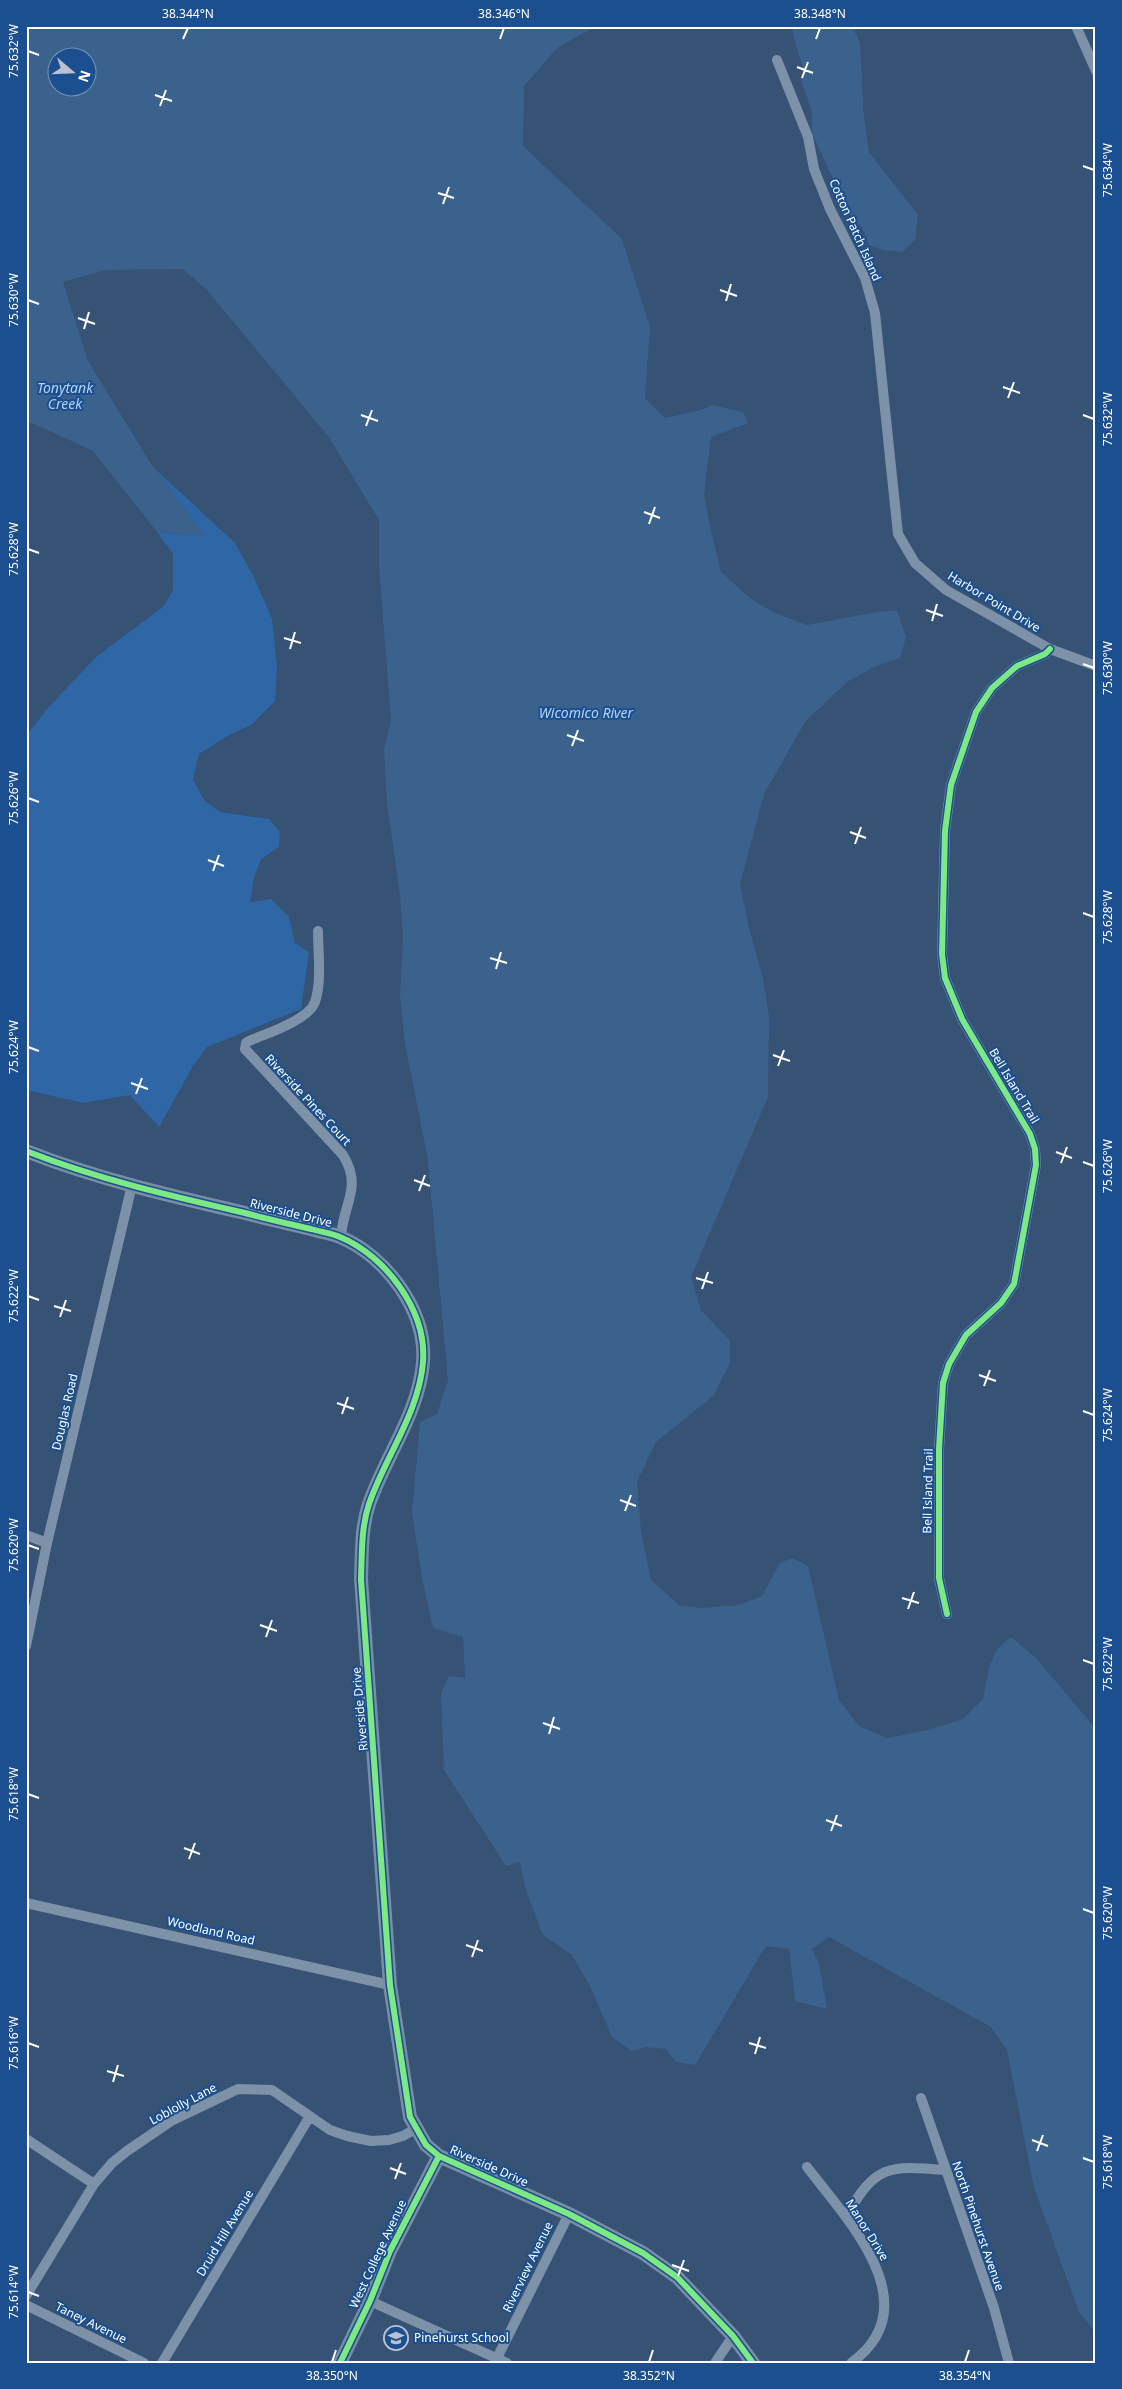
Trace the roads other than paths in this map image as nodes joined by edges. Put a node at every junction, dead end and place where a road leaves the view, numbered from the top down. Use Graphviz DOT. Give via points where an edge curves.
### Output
graph roads {
  1 [pos="1076,26"];
  2 [pos="778,60"];
  3 [pos="1096,71"];
  4 [pos="898,534"];
  5 [pos="1050,649"];
  6 [pos="1096,666"];
  7 [pos="318,931"];
  8 [pos="26,1151"];
  9 [pos="132,1185"];
  10 [pos="341,1237"];
  11 [pos="26,1535"];
  12 [pos="47,1543"];
  13 [pos="947,1614"];
  14 [pos="26,1646"];
  15 [pos="26,1902"];
  16 [pos="390,1984"];
  17 [pos="921,2098"];
  18 [pos="310,2116"];
  19 [pos="415,2129"];
  20 [pos="26,2139"];
  21 [pos="438,2156"];
  22 [pos="807,2167"];
  23 [pos="945,2170"];
  24 [pos="94,2184"];
  25 [pos="569,2214"];
  26 [pos="846,2217"];
  27 [pos="26,2296"];
  28 [pos="370,2301"];
  29 [pos="26,2306"];
  30 [pos="733,2336"];
  31 [pos="497,2358"];
  32 [pos="144,2363"];
  33 [pos="162,2363"];
  34 [pos="340,2363"];
  35 [pos="507,2363"];
  36 [pos="715,2363"];
  37 [pos="753,2363"];
  38 [pos="851,2363"];
  39 [pos="1009,2363"];
  1 -- 3 [label="street"];
  2 -- 4 [label="street, Cotton Patch Island" via="808,137 814,170 865,278 875,314"];
  4 -- 5 [label="street, Harbor Point Drive" via="915,563 946,590"];
  5 -- 6 [label="street, Harbor Point Drive"];
  5 -- 13 [label="street, Bell Island Trail" via="1017,666 992,688 976,712 951,785 945,831 942,954 945,978 962,1019 1030,1134 1036,1165 1014,1284 1001,1303 966,1335 949,1364 943,1383 938,1578"];
  7 -- 10 [label="street, Riverside Pines Court" via="315,1003 302,1017 249,1041 245,1046 246,1052 343,1155 350,1167 353,1180"];
  8 -- 9 [label="street, Riverside Drive" via="88,1174"];
  9 -- 10 [label="street, Riverside Drive"];
  9 -- 12 [label="street, Douglas Road"];
  10 -- 16 [label="street, Riverside Drive" via="383,1267 401,1287 413,1307 423,1349 420,1380 406,1421 369,1505 362,1537 361,1579"];
  11 -- 12 [label="street"];
  12 -- 14 [label="street, Douglas Road"];
  15 -- 16 [label="street, Woodland Road"];
  16 -- 19 [label="street, Riverside Drive" via="407,2104"];
  17 -- 23 [label="street, North Pinehurst Avenue"];
  18 -- 19 [label="street, Loblolly Lane" via="330,2130 371,2141 403,2136"];
  18 -- 24 [label="street, Loblolly Lane" via="272,2090 238,2089 172,2122 127,2150"];
  18 -- 33 [label="street, Druid Hill Avenue"];
  19 -- 21 [label="street, Riverside Drive"];
  20 -- 24 [label="street"];
  21 -- 25 [label="street, Riverside Drive"];
  21 -- 28 [label="street, West College Avenue" via="390,2251"];
  22 -- 26 [label="street, Manor Drive"];
  23 -- 26 [label="street" via="907,2166 885,2170 860,2192"];
  23 -- 39 [label="street, North Pinehurst Avenue" via="994,2308"];
  24 -- 27 [label="street, Loblolly Lane"];
  25 -- 30 [label="street, Riverside Drive" via="643,2253 677,2277"];
  25 -- 31 [label="street, Riverview Avenue"];
  26 -- 38 [label="street, Manor Drive" via="874,2262 885,2295 880,2327 872,2341"];
  28 -- 31 [label="street"];
  28 -- 34 [label="street, West College Avenue"];
  29 -- 32 [label="street, Taney Avenue"];
  30 -- 36 [label="street"];
  30 -- 37 [label="street, Riverside Drive"];
  31 -- 35 [label="street"];
}
